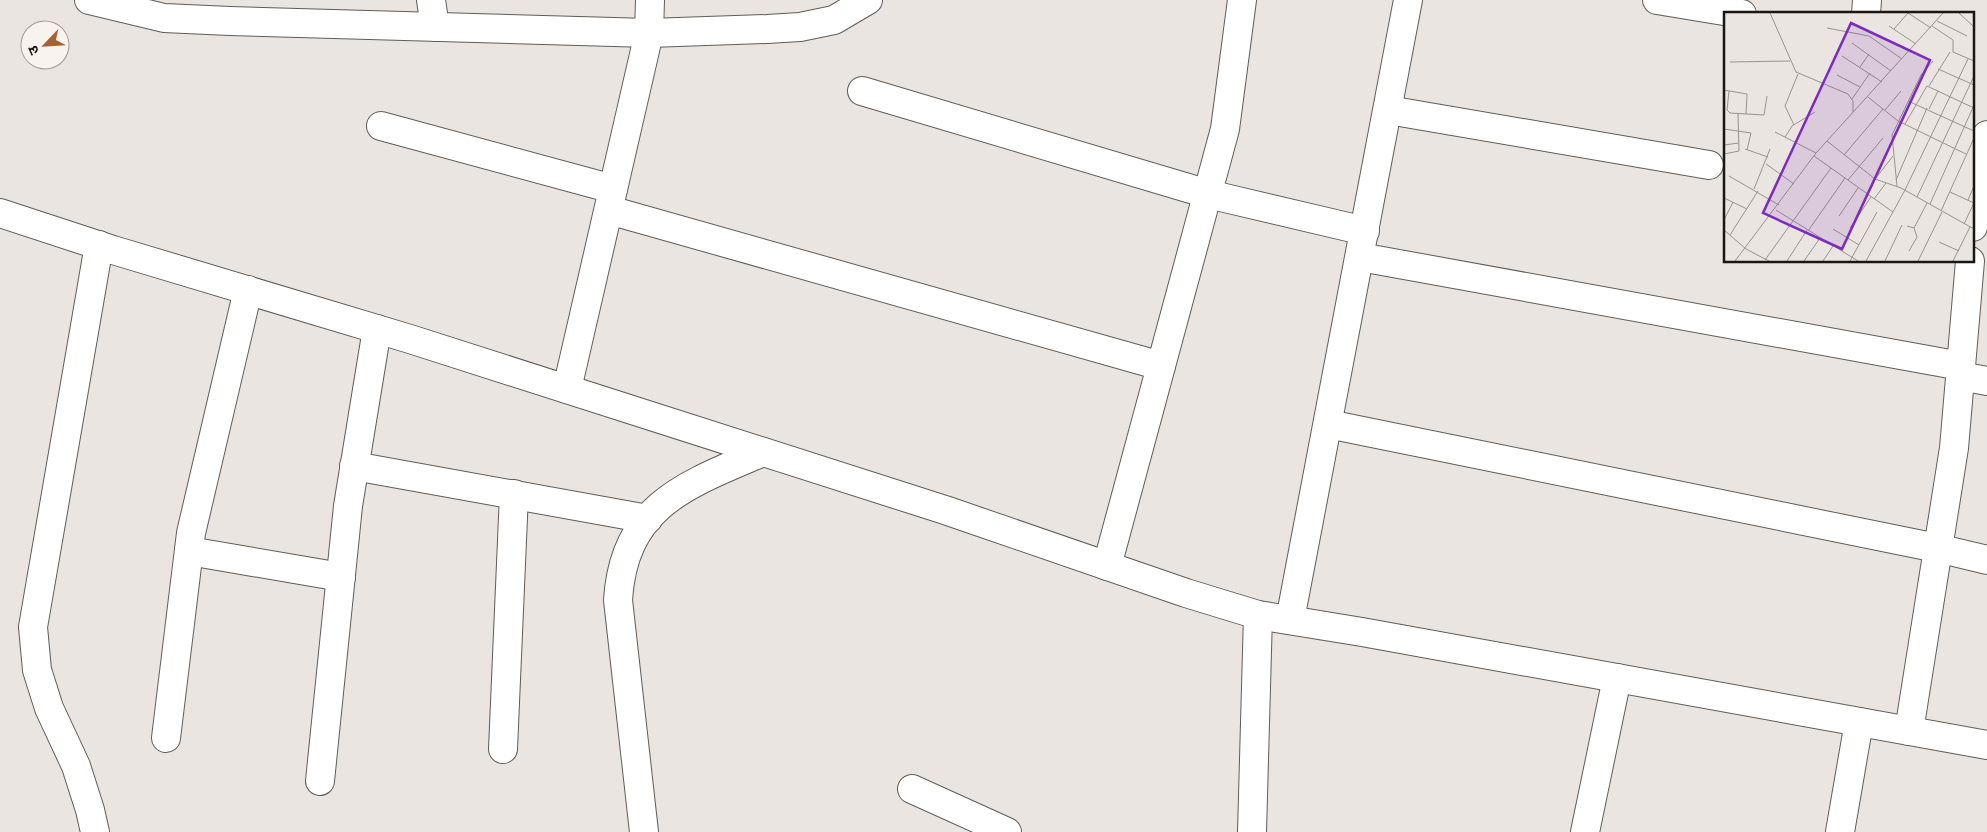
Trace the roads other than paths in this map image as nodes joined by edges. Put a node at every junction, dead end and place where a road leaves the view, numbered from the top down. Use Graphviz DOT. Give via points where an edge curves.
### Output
graph roads {
  1 [pos="89,0"];
  2 [pos="431,0"];
  3 [pos="650,0"];
  4 [pos="868,0"];
  5 [pos="1242,0"];
  6 [pos="1408,0"];
  7 [pos="1658,0"];
  8 [pos="1730,12"];
  9 [pos="435,27"];
  10 [pos="650,33"];
  11 [pos="862,91"];
  12 [pos="1388,110"];
  13 [pos="381,126"];
  14 [pos="1987,134"];
  15 [pos="1709,165"];
  16 [pos="1208,194"];
  17 [pos="611,200"];
  18 [pos="0,213"];
  19 [pos="1974,220"];
  20 [pos="1974,236"];
  21 [pos="1987,238"];
  22 [pos="1363,244"];
  23 [pos="99,245"];
  24 [pos="1970,262"];
  25 [pos="248,290"];
  26 [pos="377,329"];
  27 [pos="1161,366"];
  28 [pos="1960,371"];
  29 [pos="1987,381"];
  30 [pos="567,389"];
  31 [pos="1328,424"];
  32 [pos="763,452"];
  33 [pos="354,466"];
  34 [pos="514,494"];
  35 [pos="648,519"];
  36 [pos="1938,548"];
  37 [pos="189,551"];
  38 [pos="1987,560"];
  39 [pos="1108,566"];
  40 [pos="341,577"];
  41 [pos="1258,615"];
  42 [pos="1290,620"];
  43 [pos="1617,678"];
  44 [pos="1859,722"];
  45 [pos="1909,730"];
  46 [pos="166,738"];
  47 [pos="1987,744"];
  48 [pos="504,749"];
  49 [pos="320,781"];
  50 [pos="912,789"];
  51 [pos="95,832"];
  52 [pos="644,832"];
  53 [pos="1007,832"];
  54 [pos="1252,832"];
  55 [pos="1585,832"];
  56 [pos="1840,832"];
  1 -- 9 [label="street" via="164,18"];
  2 -- 9 [label="street"];
  3 -- 10 [label="street"];
  4 -- 10 [label="street" via="834,20 800,27"];
  5 -- 16 [label="street" via="1225,129"];
  6 -- 12 [label="street"];
  7 -- 8 [label="street"];
  9 -- 10 [label="street"];
  10 -- 17 [label="street"];
  11 -- 16 [label="street"];
  12 -- 15 [label="street"];
  12 -- 22 [label="street"];
  13 -- 17 [label="street"];
  14 -- 19 [label="street"];
  16 -- 22 [label="street"];
  16 -- 27 [label="street"];
  17 -- 27 [label="street"];
  17 -- 30 [label="street"];
  18 -- 23 [label="street"];
  20 -- 21 [label="street"];
  22 -- 28 [label="street"];
  22 -- 31 [label="street"];
  23 -- 25 [label="street"];
  23 -- 51 [label="street" via="33,627 37,670 49,708 76,766"];
  24 -- 28 [label="street"];
  25 -- 26 [label="street"];
  25 -- 37 [label="street"];
  26 -- 30 [label="street"];
  26 -- 33 [label="street"];
  27 -- 39 [label="street"];
  28 -- 29 [label="street"];
  28 -- 36 [label="street" via="1954,448"];
  30 -- 32 [label="street"];
  31 -- 36 [label="street"];
  31 -- 42 [label="street"];
  32 -- 35 [label="street" via="695,481 660,506"];
  32 -- 39 [label="street"];
  33 -- 34 [label="street"];
  33 -- 40 [label="street"];
  34 -- 35 [label="street"];
  34 -- 48 [label="street"];
  35 -- 52 [label="street" via="626,554 618,600"];
  36 -- 38 [label="street"];
  36 -- 45 [label="street"];
  37 -- 40 [label="street"];
  37 -- 46 [label="street"];
  39 -- 41 [label="street"];
  40 -- 49 [label="street"];
  41 -- 42 [label="street"];
  41 -- 54 [label="street"];
  42 -- 43 [label="street"];
  43 -- 44 [label="street"];
  43 -- 55 [label="street"];
  44 -- 45 [label="street"];
  44 -- 56 [label="street"];
  45 -- 47 [label="street"];
  50 -- 53 [label="street"];
}
